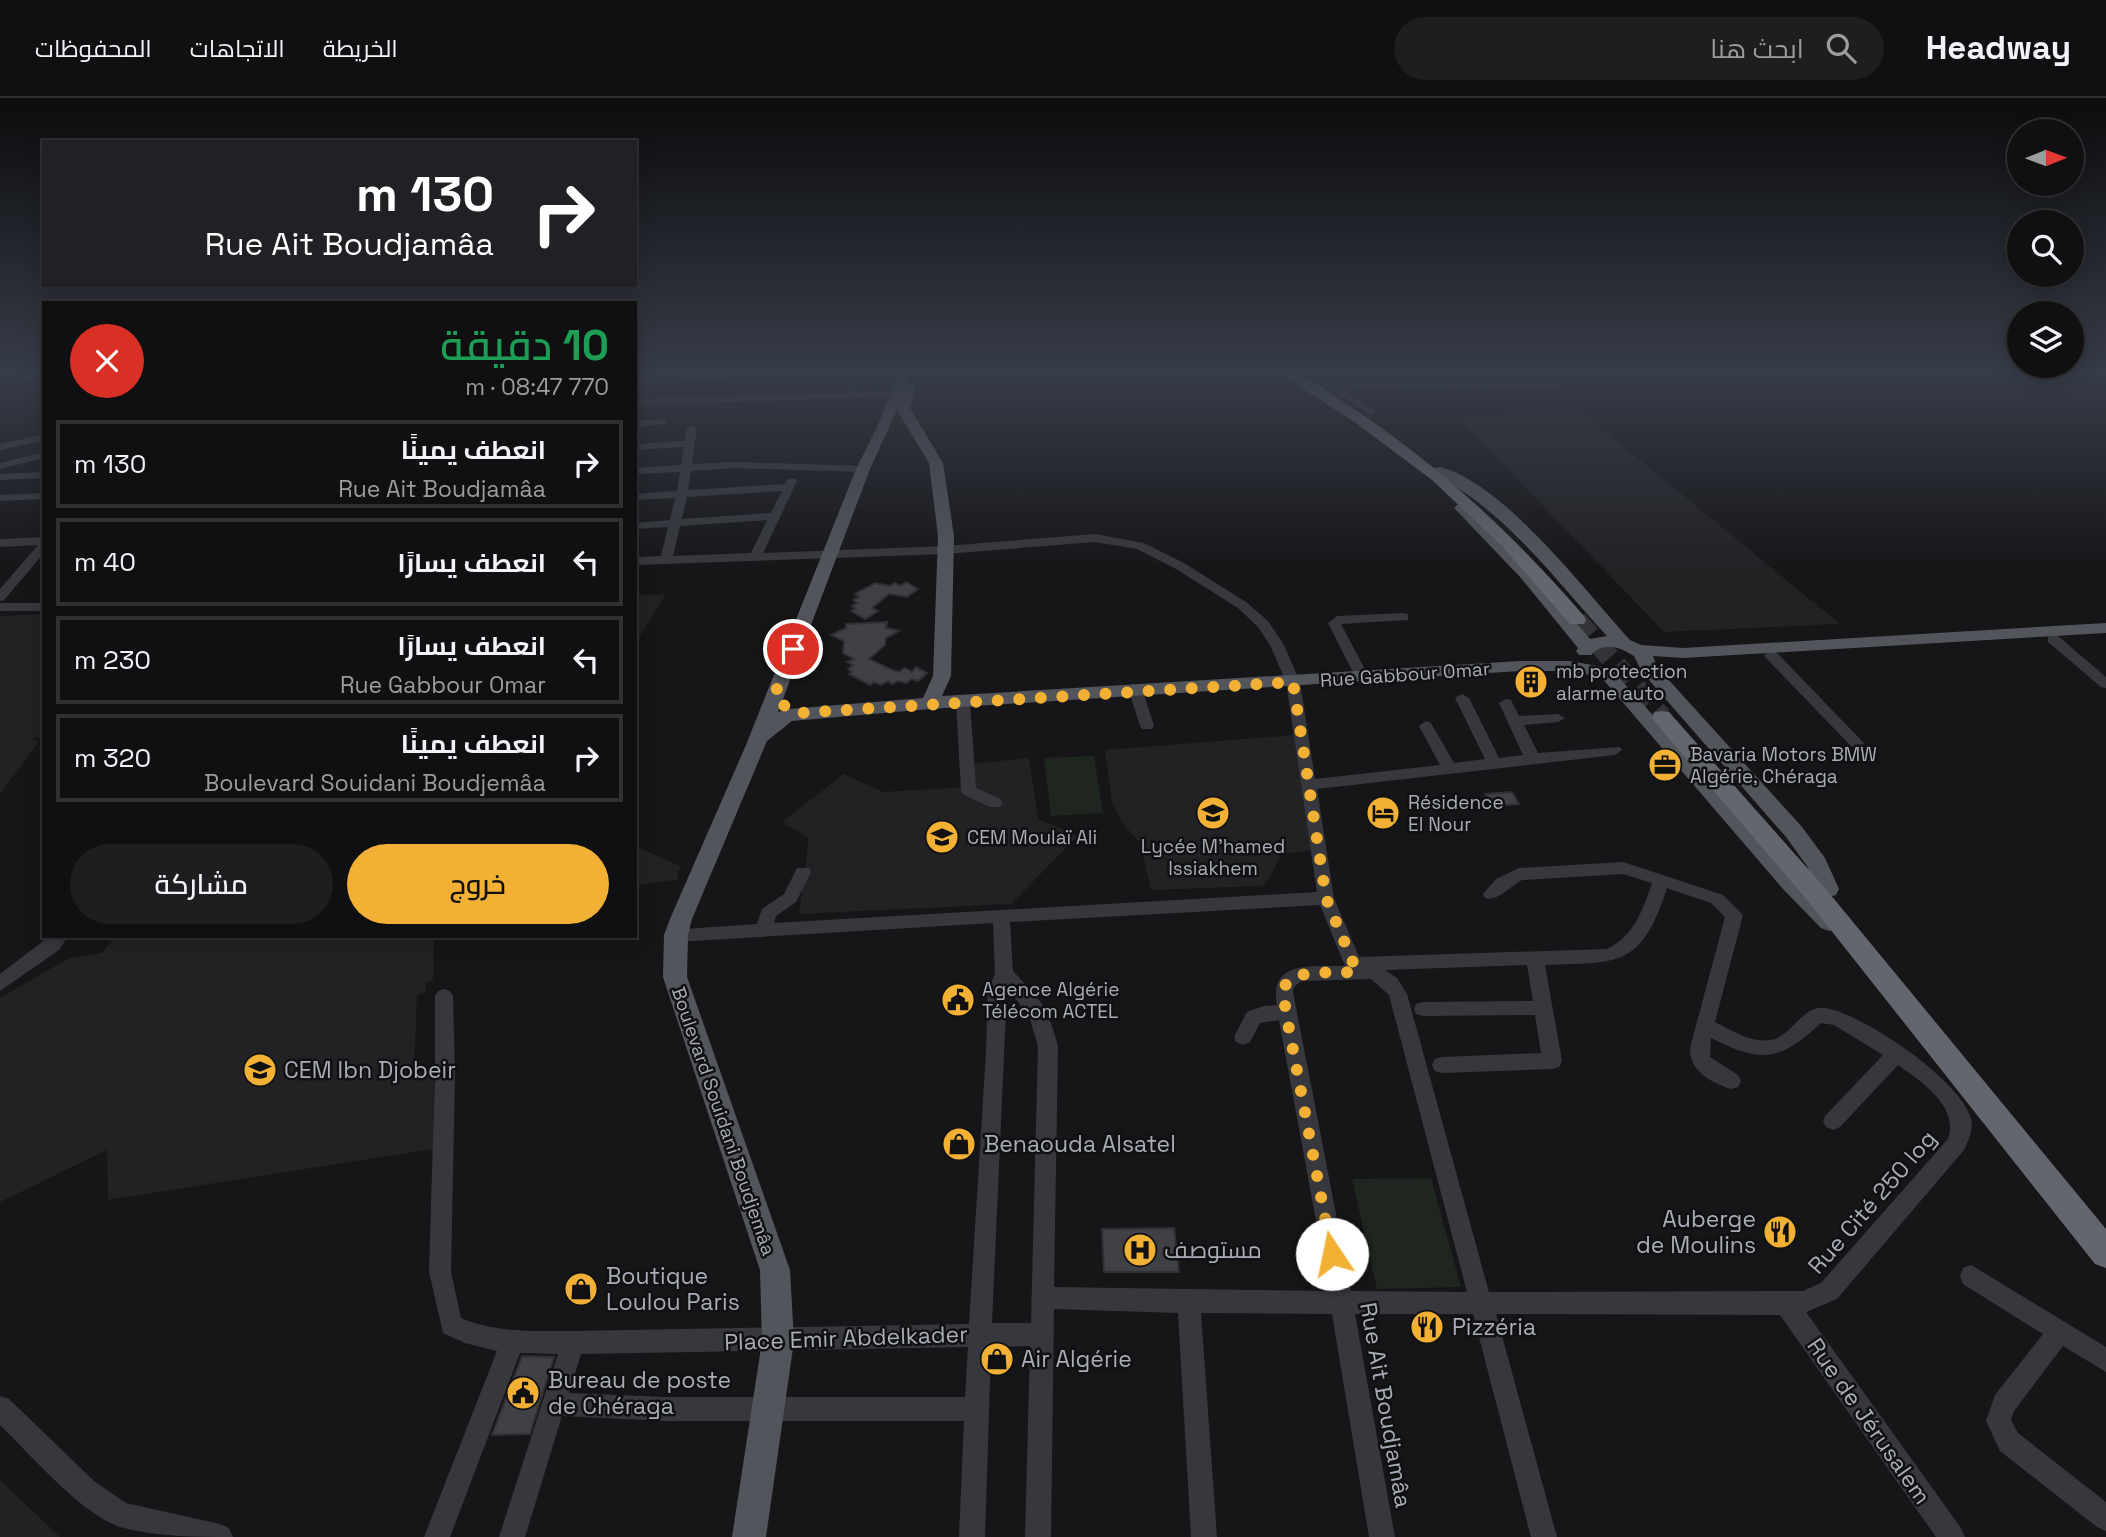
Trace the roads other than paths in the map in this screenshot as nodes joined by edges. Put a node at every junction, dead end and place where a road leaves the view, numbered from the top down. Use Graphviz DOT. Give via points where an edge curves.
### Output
graph roads {
  1 [pos="691,437"];
  2 [pos="887,437"];
  3 [pos="922,437"];
  4 [pos="1385,437"];
  5 [pos="1391,437"];
  6 [pos="37,439"];
  7 [pos="690,444"];
  8 [pos="0,447"];
  9 [pos="637,447"];
  10 [pos="42,456"];
  11 [pos="0,466"];
  12 [pos="800,467"];
  13 [pos="687,468"];
  14 [pos="863,469"];
  15 [pos="637,471"];
  16 [pos="1435,471"];
  17 [pos="42,475"];
  18 [pos="0,477"];
  19 [pos="788,487"];
  20 [pos="682,493"];
  21 [pos="42,496"];
  22 [pos="637,497"];
  23 [pos="0,498"];
  24 [pos="774,516"];
  25 [pos="676,523"];
  26 [pos="637,526"];
  27 [pos="0,543"];
  28 [pos="42,543"];
  29 [pos="42,546"];
  30 [pos="945,550"];
  31 [pos="830,553"];
  32 [pos="756,555"];
  33 [pos="667,558"];
  34 [pos="637,561"];
  35 [pos="19,576"];
  36 [pos="0,577"];
  37 [pos="0,597"];
  38 [pos="0,607"];
  39 [pos="42,607"];
  40 [pos="1403,617"];
  41 [pos="1577,620"];
  42 [pos="2106,628"];
  43 [pos="1611,629"];
  44 [pos="2106,636"];
  45 [pos="2053,639"];
  46 [pos="1631,647"];
  47 [pos="1586,649"];
  48 [pos="1721,650"];
  49 [pos="1771,655"];
  50 [pos="1555,664"];
  51 [pos="1648,667"];
  52 [pos="1605,672"];
  53 [pos="1362,677"];
  54 [pos="1293,682"];
  55 [pos="2106,684"];
  56 [pos="1136,691"];
  57 [pos="774,696"];
  58 [pos="1462,698"];
  59 [pos="963,701"];
  60 [pos="1632,701"];
  61 [pos="930,703"];
  62 [pos="1506,703"];
  63 [pos="798,713"];
  64 [pos="1558,718"];
  65 [pos="1514,721"];
  66 [pos="1147,726"];
  67 [pos="1426,726"];
  68 [pos="1857,744"];
  69 [pos="757,745"];
  70 [pos="1615,750"];
  71 [pos="1528,759"];
  72 [pos="1494,763"];
  73 [pos="1450,768"];
  74 [pos="1310,785"];
  75 [pos="995,803"];
  76 [pos="803,872"];
  77 [pos="1661,880"];
  78 [pos="1828,889"];
  79 [pos="1490,894"];
  80 [pos="1326,898"];
  81 [pos="1001,915"];
  82 [pos="764,929"];
  83 [pos="676,935"];
  84 [pos="58,938"];
  85 [pos="1862,951"];
  86 [pos="1535,960"];
  87 [pos="1355,968"];
  88 [pos="1004,974"];
  89 [pos="0,984"];
  90 [pos="444,996"];
  91 [pos="1542,1008"];
  92 [pos="1423,1009"];
  93 [pos="1286,1013"];
  94 [pos="1705,1026"];
  95 [pos="1243,1037"];
  96 [pos="1895,1055"];
  97 [pos="1442,1065"];
  98 [pos="1731,1081"];
  99 [pos="1833,1121"];
  100 [pos="2106,1230"];
  101 [pos="2106,1253"];
  102 [pos="1971,1276"];
  103 [pos="1043,1298"];
  104 [pos="1189,1302"];
  105 [pos="1480,1302"];
  106 [pos="1342,1303"];
  107 [pos="1786,1304"];
  108 [pos="2059,1332"];
  109 [pos="980,1334"];
  110 [pos="1042,1334"];
  111 [pos="513,1341"];
  112 [pos="778,1341"];
  113 [pos="573,1343"];
  114 [pos="2106,1360"];
  115 [pos="555,1404"];
  116 [pos="0,1408"];
  117 [pos="770,1409"];
  118 [pos="978,1409"];
  119 [pos="2106,1518"];
  120 [pos="220,1537"];
  121 [pos="437,1537"];
  122 [pos="512,1537"];
  123 [pos="749,1537"];
  124 [pos="972,1537"];
  125 [pos="1038,1537"];
  126 [pos="1204,1537"];
  127 [pos="1382,1537"];
  128 [pos="1544,1537"];
  129 [pos="1952,1537"];
  1 -- 7 [label="street"];
  2 -- 14 [label="main road, Boulevard Souidani Boudjemâa"];
  3 -- 30 [label="main road" via="936,463"];
  4 -- 16 [label="highway"];
  5 -- 16 [label="highway"];
  6 -- 8 [label="street"];
  7 -- 9 [label="street"];
  7 -- 13 [label="street"];
  10 -- 11 [label="street"];
  12 -- 13 [label="street"];
  12 -- 14 [label="street"];
  12 -- 19 [label="street"];
  13 -- 15 [label="street"];
  13 -- 20 [label="street"];
  14 -- 31 [label="main road, Boulevard Souidani Boudjemâa"];
  16 -- 41 [label="main road" via="1518,566"];
  16 -- 41 [label="highway" via="1495,517"];
  16 -- 43 [label="main road" via="1469,485 1501,512"];
  17 -- 18 [label="street"];
  19 -- 20 [label="street"];
  19 -- 24 [label="street"];
  20 -- 22 [label="street"];
  20 -- 25 [label="street"];
  21 -- 23 [label="street"];
  24 -- 25 [label="street"];
  24 -- 32 [label="street"];
  25 -- 26 [label="street"];
  25 -- 33 [label="street"];
  27 -- 28 [label="street"];
  29 -- 35 [label="street"];
  30 -- 31 [label="street"];
  30 -- 54 [label="street" via="1095,538 1140,547 1242,605 1277,645"];
  30 -- 61 [label="main road" via="942,676"];
  31 -- 32 [label="street"];
  31 -- 57 [label="main road, Boulevard Souidani Boudjemâa"];
  32 -- 33 [label="street"];
  33 -- 34 [label="street"];
  35 -- 36 [label="street"];
  35 -- 37 [label="street"];
  38 -- 39 [label="street"];
  40 -- 53 [label="street" via="1337,620 1334,624"];
  41 -- 47 [label="main road"];
  41 -- 50 [label="main road"];
  42 -- 48 [label="main road"];
  43 -- 46 [label="main road"];
  43 -- 48 [label="main road" via="1654,644"];
  44 -- 45 [label="main road, Rue Gabbour Omar"];
  45 -- 49 [label="main road, Rue Gabbour Omar"];
  45 -- 55 [label="street"];
  46 -- 47 [label="main road, Rue Gabbour Omar" via="1607,641"];
  46 -- 48 [label="main road, Rue Gabbour Omar" via="1665,653"];
  46 -- 51 [label="main road" via="1647,660"];
  47 -- 50 [label="main road, Rue Gabbour Omar"];
  47 -- 52 [label="main road" via="1589,660"];
  49 -- 51 [label="main road, Rue Gabbour Omar" via="1681,660"];
  49 -- 68 [label="street"];
  50 -- 52 [label="main road, Rue Gabbour Omar"];
  50 -- 53 [label="main road, Rue Gabbour Omar"];
  50 -- 60 [label="main road" via="1595,679"];
  51 -- 52 [label="main road, Rue Gabbour Omar" via="1644,673 1628,676"];
  51 -- 78 [label="main road" via="1794,832"];
  52 -- 60 [label="main road"];
  53 -- 54 [label="main road, Rue Gabbour Omar"];
  54 -- 56 [label="main road, Rue Gabbour Omar"];
  54 -- 74 [label="street"];
  56 -- 59 [label="main road, Rue Gabbour Omar"];
  56 -- 66 [label="street"];
  57 -- 63 [label="main road"];
  57 -- 69 [label="main road, Boulevard Souidani Boudjemâa"];
  58 -- 72 [label="street"];
  59 -- 61 [label="main road, Rue Gabbour Omar"];
  59 -- 75 [label="street" via="970,791"];
  60 -- 85 [label="main road" via="1810,904"];
  61 -- 63 [label="main road, Rue Gabbour Omar"];
  62 -- 65 [label="street"];
  63 -- 69 [label="main road, Rue Gabbour Omar" via="779,719"];
  64 -- 65 [label="street"];
  65 -- 71 [label="street" via="1532,757"];
  67 -- 73 [label="street"];
  69 -- 83 [label="main road, Boulevard Souidani Boudjemâa"];
  70 -- 71 [label="street"];
  71 -- 72 [label="street"];
  72 -- 73 [label="street"];
  73 -- 74 [label="street"];
  74 -- 80 [label="street"];
  76 -- 82 [label="street" via="790,898 768,912"];
  77 -- 79 [label="street" via="1623,868 1520,874"];
  77 -- 86 [label="street" via="1647,921 1620,952"];
  77 -- 94 [label="street" via="1717,900 1734,915"];
  78 -- 85 [label="highway" via="1667,714"];
  78 -- 100 [label="highway"];
  80 -- 81 [label="street"];
  80 -- 87 [label="street"];
  81 -- 82 [label="street"];
  81 -- 88 [label="street"];
  82 -- 83 [label="street"];
  83 -- 112 [label="main road, Boulevard Souidani Boudjemâa" via="675,977 775,1270"];
  84 -- 89 [label="street"];
  85 -- 101 [label="highway"];
  86 -- 87 [label="street"];
  86 -- 91 [label="street"];
  87 -- 93 [label="street, Rue Ait Boudjamâa" via="1289,978 1284,986"];
  87 -- 105 [label="street" via="1383,976 1398,994"];
  88 -- 103 [label="street" via="1034,1004 1048,1046"];
  88 -- 109 [label="street" via="997,989"];
  90 -- 111 [label="street, Place Emir Abdelkader" via="440,1272 445,1305 451,1325 469,1334"];
  91 -- 92 [label="street"];
  91 -- 97 [label="street" via="1552,1061"];
  93 -- 95 [label="street" via="1254,1016"];
  93 -- 106 [label="street, Rue Ait Boudjamâa"];
  94 -- 96 [label="street, Rue Cité 250 log" via="1733,1040 1769,1047 1779,1046 1815,1017 1830,1016"];
  94 -- 98 [label="street" via="1699,1059"];
  96 -- 99 [label="street"];
  96 -- 107 [label="street, Rue Cité 250 log" via="1937,1084 1961,1118 1962,1131 1956,1144 1829,1291"];
  102 -- 108 [label="street"];
  103 -- 104 [label="street"];
  103 -- 110 [label="street"];
  104 -- 106 [label="street"];
  104 -- 126 [label="street"];
  105 -- 106 [label="street"];
  105 -- 107 [label="street"];
  105 -- 128 [label="street"];
  106 -- 127 [label="street, Rue Ait Boudjamâa"];
  107 -- 129 [label="street, Rue de Jérusalem"];
  108 -- 114 [label="street"];
  108 -- 119 [label="street" via="2004,1404 1998,1421 2009,1442"];
  109 -- 110 [label="street"];
  109 -- 112 [label="street, Place Emir Abdelkader"];
  109 -- 118 [label="street, Place Emir Abdelkader"];
  110 -- 125 [label="street"];
  111 -- 113 [label="street, Place Emir Abdelkader"];
  111 -- 121 [label="street"];
  112 -- 113 [label="street, Place Emir Abdelkader"];
  112 -- 117 [label="main road, Boulevard Souidani Boudjemâa"];
  113 -- 115 [label="street"];
  115 -- 117 [label="street"];
  115 -- 122 [label="street"];
  116 -- 120 [label="street" via="85,1490 121,1515"];
  117 -- 118 [label="street"];
  117 -- 123 [label="main road, Boulevard Souidani Boudjemâa"];
  118 -- 124 [label="street, Place Emir Abdelkader"];
}
